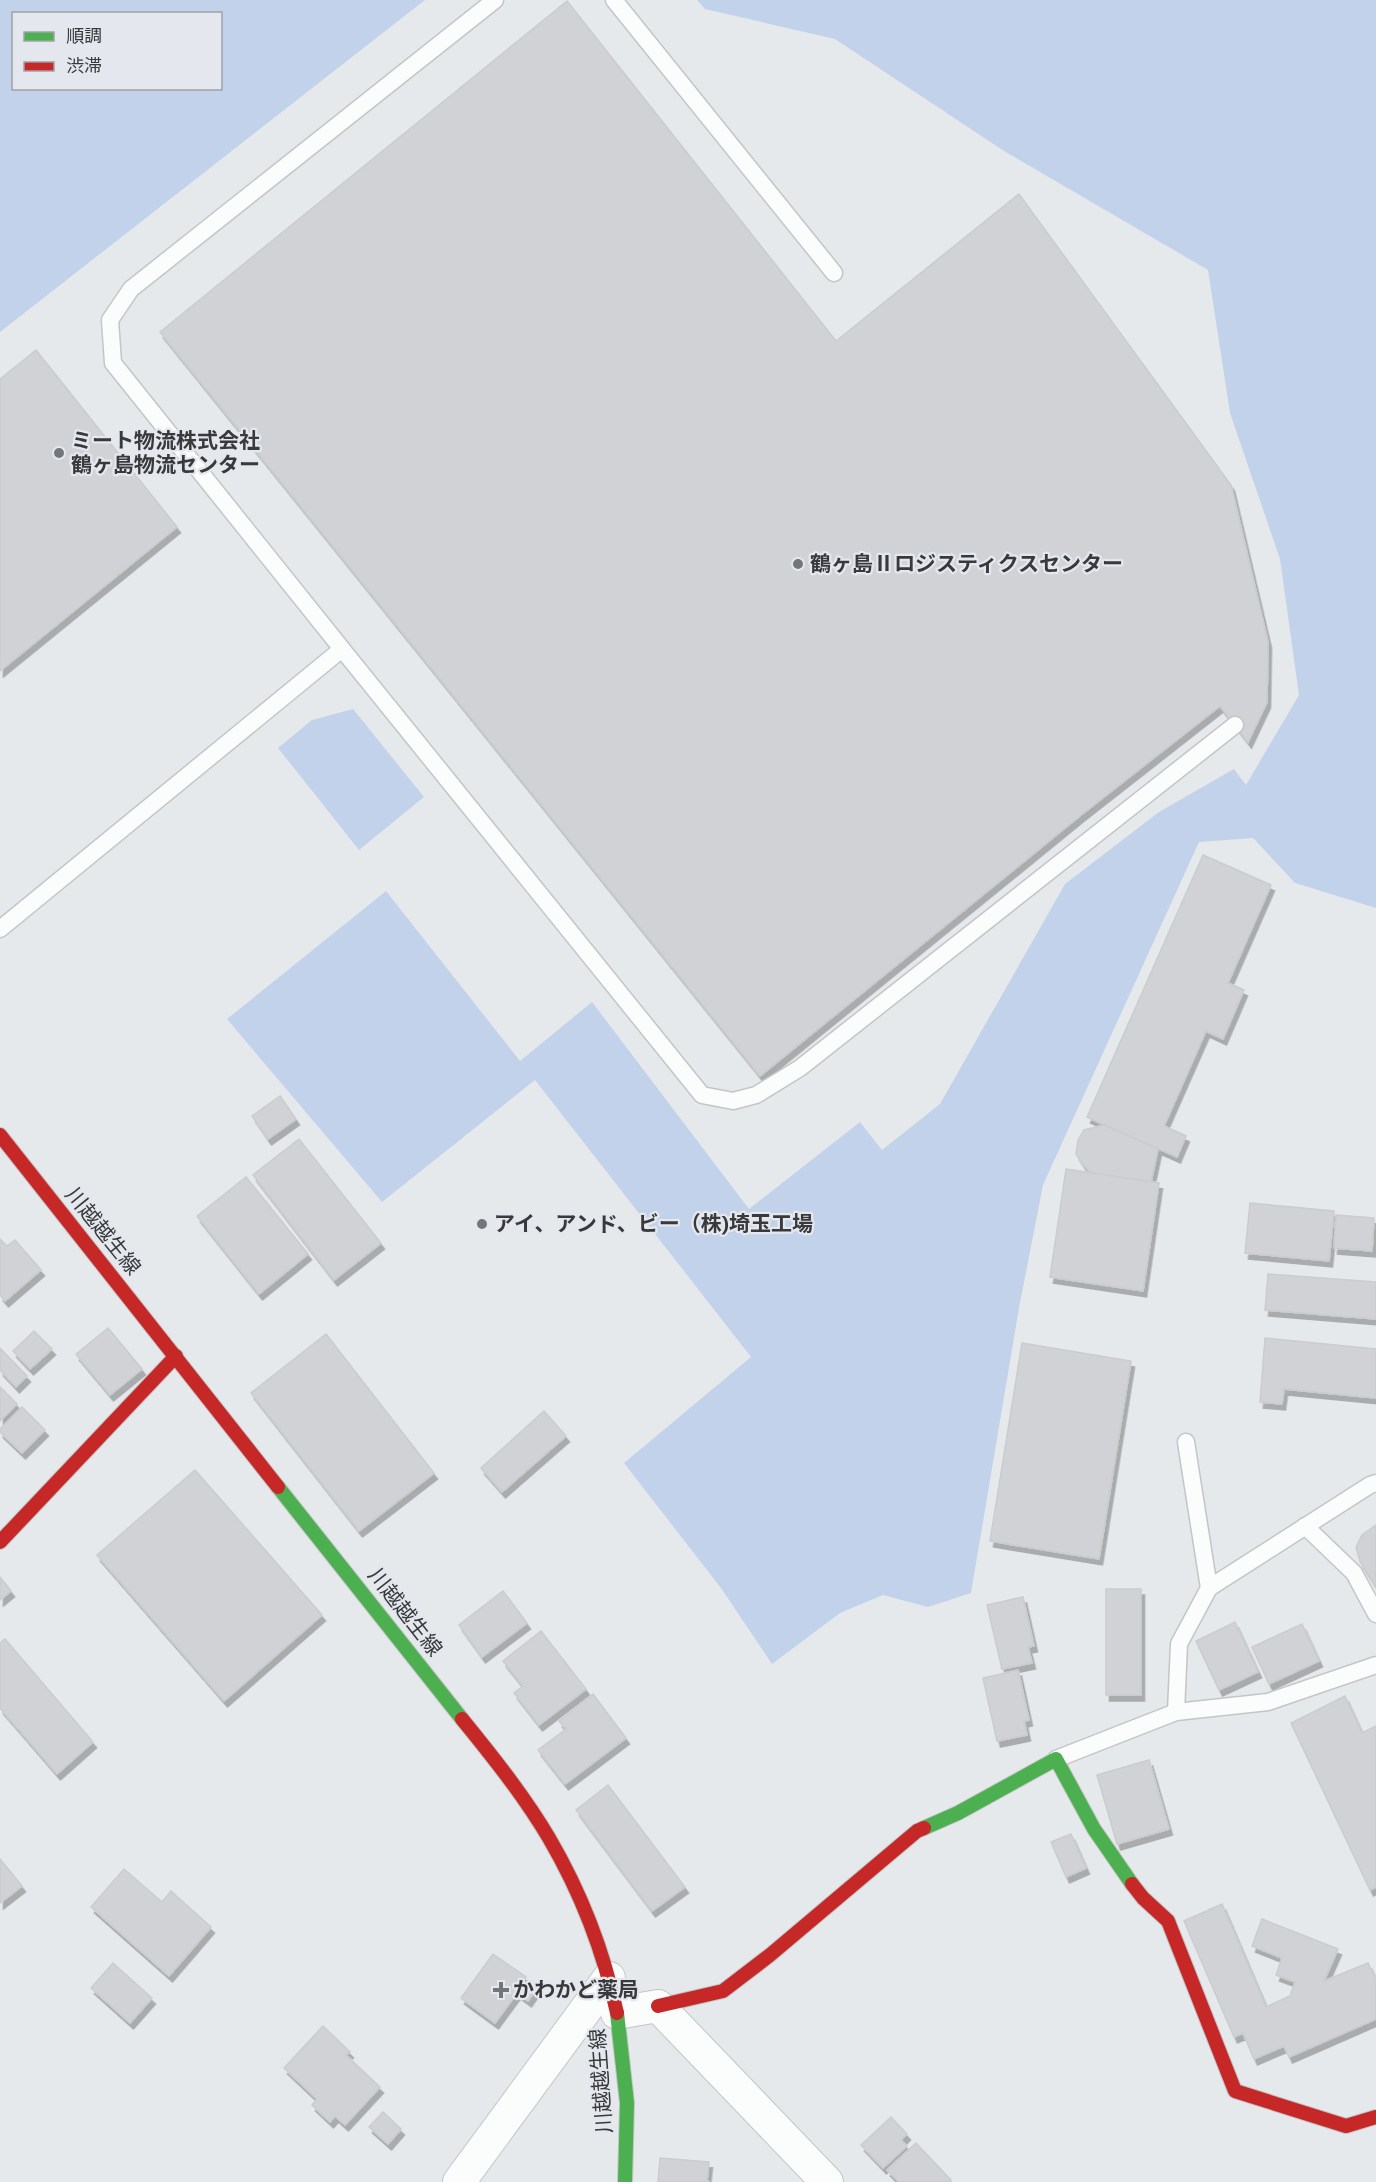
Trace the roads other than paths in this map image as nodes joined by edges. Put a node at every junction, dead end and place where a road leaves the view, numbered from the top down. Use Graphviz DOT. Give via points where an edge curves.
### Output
graph roads {
  1 [pos="495,0"];
  2 [pos="614,0"];
  3 [pos="834,273"];
  4 [pos="342,649"];
  5 [pos="1235,725"];
  6 [pos="0,929"];
  7 [pos="0,1135"];
  8 [pos="176,1356"];
  9 [pos="1186,1442"];
  10 [pos="1376,1484"];
  11 [pos="1305,1526"];
  12 [pos="0,1542"];
  13 [pos="1209,1588"];
  14 [pos="1376,1614"];
  15 [pos="1376,1665"];
  16 [pos="1176,1712"];
  17 [pos="1056,1759"];
  18 [pos="609,1978"];
  19 [pos="658,2006"];
  20 [pos="617,2013"];
  21 [pos="1376,2116"];
  22 [pos="459,2182"];
  23 [pos="625,2182"];
  24 [pos="827,2182"];
  1 -- 4 [label="lane" via="131,289 110,320 113,363"];
  2 -- 3 [label="lane"];
  4 -- 5 [label="lane" via="702,1095 733,1101 756,1095 800,1068"];
  4 -- 6 [label="lane"];
  7 -- 8 [label="main road, 川越越生線"];
  8 -- 12 [label="main road"];
  8 -- 18 [label="main road, 川越越生線" via="506,1774 549,1838 578,1895"];
  9 -- 13 [label="lane"];
  10 -- 11 [label="lane"];
  11 -- 13 [label="lane"];
  11 -- 14 [label="lane" via="1354,1573"];
  13 -- 16 [label="lane" via="1179,1644"];
  15 -- 16 [label="lane" via="1268,1702"];
  16 -- 17 [label="lane"];
  17 -- 19 [label="main road" via="917,1831 723,1991"];
  17 -- 21 [label="main road" via="1094,1829 1123,1872 1168,1921 1235,2091 1346,2126"];
  18 -- 20 [label="main road, 川越越生線"];
  18 -- 22 [label="street"];
  19 -- 20 [label="street"];
  19 -- 24 [label="street"];
  20 -- 23 [label="main road, 川越越生線" via="627,2103"];
}
